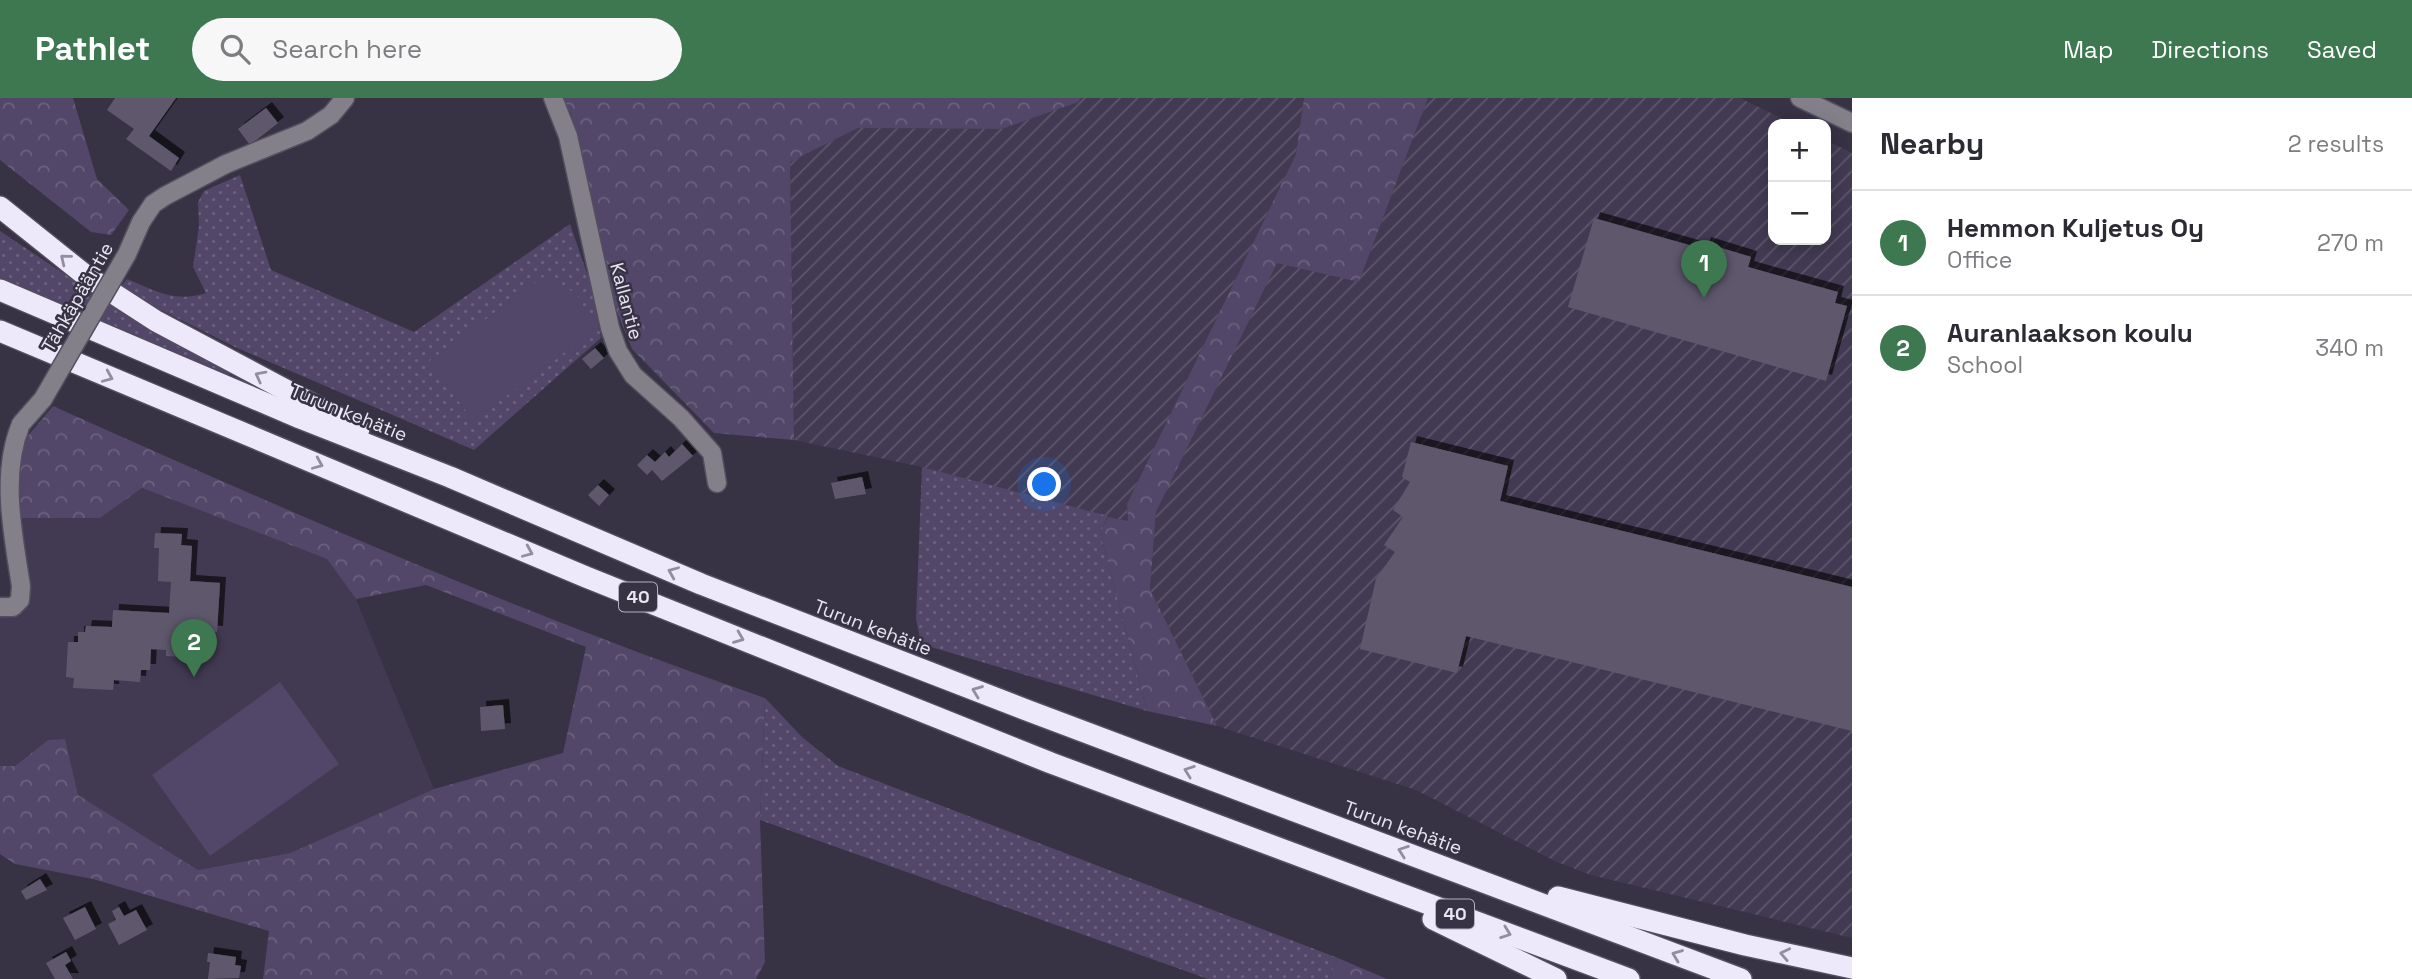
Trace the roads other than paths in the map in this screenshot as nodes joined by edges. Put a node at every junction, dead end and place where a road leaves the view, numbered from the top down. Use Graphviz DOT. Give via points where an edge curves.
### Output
graph roads {
  1 [pos="345,98"];
  2 [pos="553,98"];
  3 [pos="1800,98"];
  4 [pos="1852,123"];
  5 [pos="0,207"];
  6 [pos="0,290"];
  7 [pos="0,331"];
  8 [pos="450,477"];
  9 [pos="718,483"];
  10 [pos="0,607"];
  11 [pos="1282,848"];
  12 [pos="1466,875"];
  13 [pos="1852,968"];
  14 [pos="1556,979"];
  15 [pos="1629,979"];
  16 [pos="1741,979"];
  1 -- 10 [label="street, Tähkäpääntie, bridge" via="331,115 307,131 226,164 152,204 43,399 21,424 12,449 8,500 20,600 13,607"];
  2 -- 9 [label="street, Kallantie" via="568,136 618,351 634,375 712,453"];
  3 -- 4 [label="street"];
  8 -- 5 [label="highway, one-way" via="156,321 85,275"];
  6 -- 8 [label="highway, Turun kehätie / 40"];
  7 -- 11 [label="highway, 40, one-way" via="650,602 1051,763"];
  12 -- 8 [label="highway, Turun kehätie / 40, one-way" via="713,589"];
  11 -- 14 [label="highway"];
  11 -- 15 [label="highway, 40, one-way"];
  13 -- 12 [label="highway, one-way"];
  16 -- 12 [label="highway, Turun kehätie / 40, one-way"];
}
